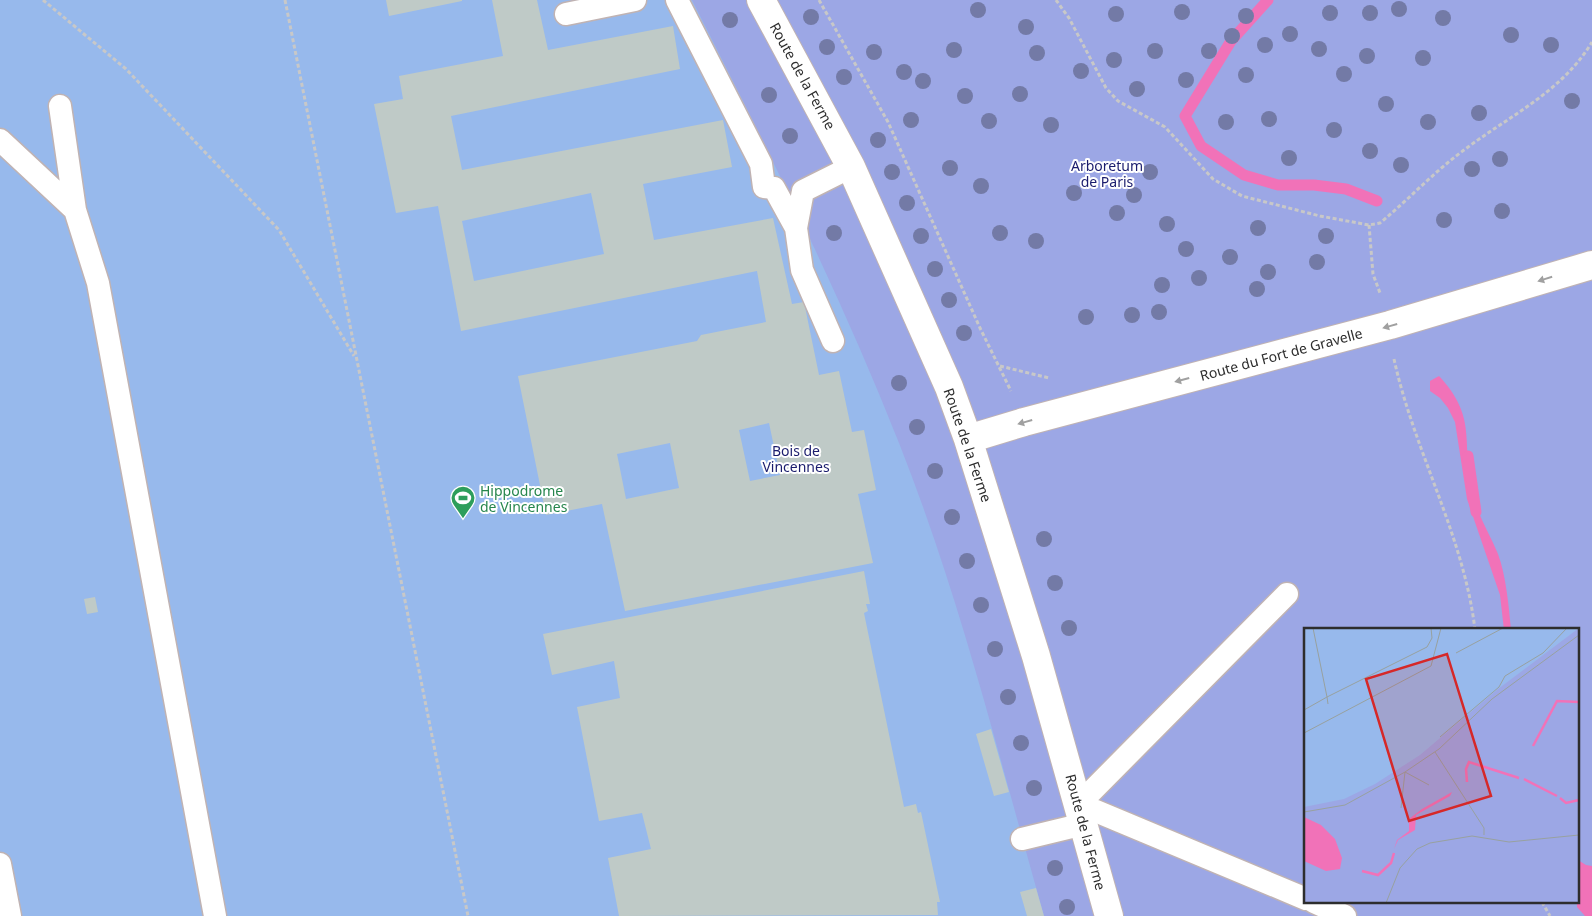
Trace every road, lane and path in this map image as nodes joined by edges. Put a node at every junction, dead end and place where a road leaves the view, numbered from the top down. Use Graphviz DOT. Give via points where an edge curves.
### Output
graph roads {
  1 [pos="43,0"];
  2 [pos="285,0"];
  3 [pos="635,0"];
  4 [pos="677,0"];
  5 [pos="761,0"];
  6 [pos="819,0"];
  7 [pos="1056,0"];
  8 [pos="566,14"];
  9 [pos="1592,42"];
  10 [pos="60,106"];
  11 [pos="0,140"];
  12 [pos="852,166"];
  13 [pos="74,210"];
  14 [pos="1369,225"];
  15 [pos="796,228"];
  16 [pos="1592,265"];
  17 [pos="1390,325"];
  18 [pos="833,342"];
  19 [pos="355,359"];
  20 [pos="1024,422"];
  21 [pos="968,439"];
  22 [pos="1287,594"];
  23 [pos="1474,628"];
  24 [pos="1081,814"];
  25 [pos="1022,839"];
  26 [pos="0,864"];
  27 [pos="1304,898"];
  28 [pos="1318,904"];
  29 [pos="1543,904"];
  30 [pos="10,916"];
  31 [pos="215,916"];
  32 [pos="468,916"];
  33 [pos="1109,916"];
  34 [pos="1345,916"];
  35 [pos="1550,916"];
  1 -- 19 [label="path" via="126,69 279,230"];
  2 -- 19 [label="path"];
  3 -- 8 [label="lane"];
  4 -- 15 [label="lane" via="760,164 764,187 774,188"];
  5 -- 12 [label="street, Route de la Ferme"];
  6 -- 20 [label="path" via="888,122"];
  7 -- 14 [label="path" via="1106,88 1118,101 1165,128 1213,179 1242,196"];
  9 -- 14 [label="path" via="1580,63 1554,87 1464,150 1380,223"];
  10 -- 13 [label="lane"];
  11 -- 13 [label="lane"];
  12 -- 15 [label="lane" via="803,191"];
  12 -- 21 [label="street, Route de la Ferme"];
  13 -- 31 [label="lane" via="98,283"];
  14 -- 17 [label="path" via="1373,274"];
  15 -- 18 [label="lane" via="802,270"];
  16 -- 17 [label="street, Route du Fort de Gravelle, one-way"];
  17 -- 20 [label="street, Route du Fort de Gravelle, one-way"];
  17 -- 23 [label="path" via="1402,397 1452,537 1472,609"];
  19 -- 32 [label="path"];
  20 -- 21 [label="street, Route du Fort de Gravelle"];
  21 -- 24 [label="street, Route de la Ferme"];
  22 -- 24 [label="lane"];
  24 -- 25 [label="lane"];
  24 -- 27 [label="lane"];
  24 -- 33 [label="street, Route de la Ferme"];
  26 -- 30 [label="lane"];
  28 -- 34 [label="lane"];
  29 -- 35 [label="path"];
}
